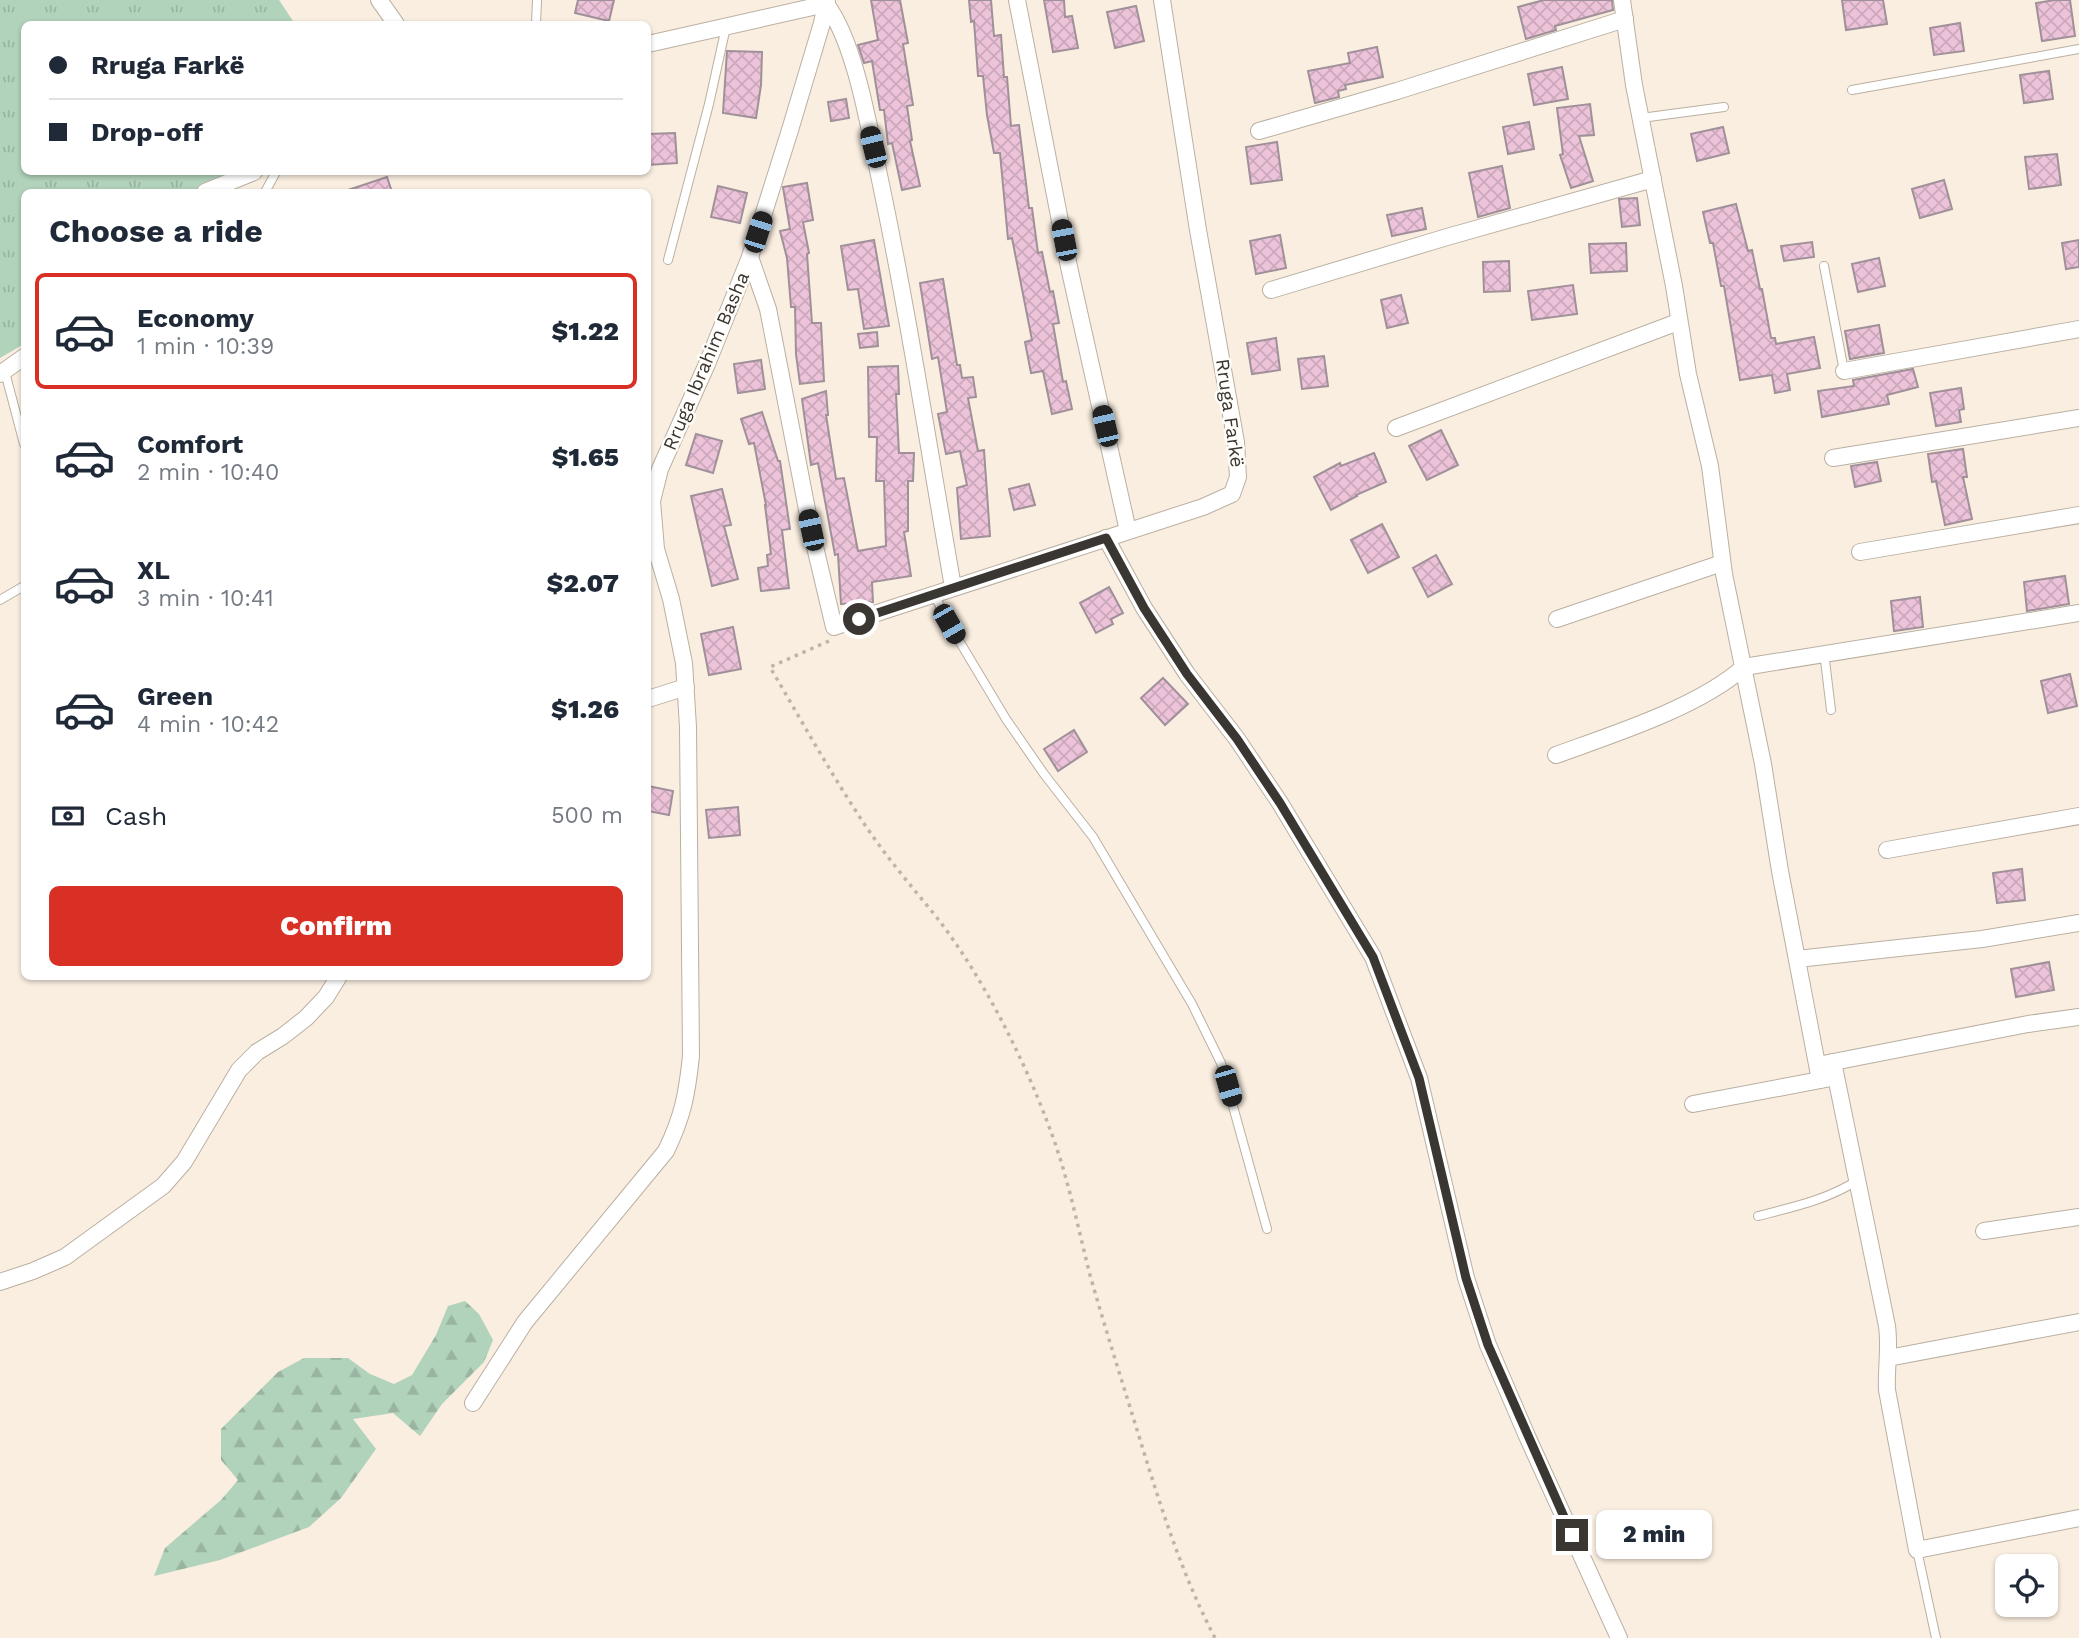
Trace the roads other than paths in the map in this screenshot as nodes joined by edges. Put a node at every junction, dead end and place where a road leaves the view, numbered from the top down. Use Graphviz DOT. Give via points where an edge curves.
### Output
graph roads {
  1 [pos="379,0"];
  2 [pos="537,0"];
  3 [pos="1017,0"];
  4 [pos="1162,0"];
  5 [pos="1622,0"];
  6 [pos="826,2"];
  7 [pos="1625,19"];
  8 [pos="394,21"];
  9 [pos="536,21"];
  10 [pos="726,27"];
  11 [pos="651,43"];
  12 [pos="2079,49"];
  13 [pos="1852,90"];
  14 [pos="1724,107"];
  15 [pos="1641,118"];
  16 [pos="1259,131"];
  17 [pos="247,175"];
  18 [pos="1653,179"];
  19 [pos="212,189"];
  20 [pos="750,257"];
  21 [pos="668,261"];
  22 [pos="1824,266"];
  23 [pos="1271,290"];
  24 [pos="1678,322"];
  25 [pos="2079,329"];
  26 [pos="21,359"];
  27 [pos="1844,371"];
  28 [pos="2,373"];
  29 [pos="2079,418"];
  30 [pos="1396,428"];
  31 [pos="21,434"];
  32 [pos="1833,458"];
  33 [pos="651,498"];
  34 [pos="651,509"];
  35 [pos="2079,515"];
  36 [pos="1128,531"];
  37 [pos="1106,538"];
  38 [pos="1860,552"];
  39 [pos="1722,563"];
  40 [pos="953,587"];
  41 [pos="21,588"];
  42 [pos="934,594"];
  43 [pos="0,600"];
  44 [pos="2079,613"];
  45 [pos="1557,619"];
  46 [pos="1824,652"];
  47 [pos="1744,667"];
  48 [pos="686,687"];
  49 [pos="651,698"];
  50 [pos="1831,710"];
  51 [pos="1556,755"];
  52 [pos="2079,816"];
  53 [pos="1887,850"];
  54 [pos="2079,923"];
  55 [pos="1797,959"];
  56 [pos="337,980"];
  57 [pos="2079,1017"];
  58 [pos="1827,1071"];
  59 [pos="1693,1104"];
  60 [pos="1858,1180"];
  61 [pos="1758,1216"];
  62 [pos="2079,1217"];
  63 [pos="1267,1229"];
  64 [pos="1984,1231"];
  65 [pos="0,1282"];
  66 [pos="2079,1322"];
  67 [pos="1888,1358"];
  68 [pos="473,1403"];
  69 [pos="2079,1518"];
  70 [pos="1917,1550"];
  71 [pos="1619,1638"];
  72 [pos="1936,1638"];
  1 -- 8 [label="street"];
  2 -- 9 [label="lane"];
  3 -- 36 [label="street" via="1069,267"];
  4 -- 36 [label="street, Rruga Farkë" via="1229,391 1238,477 1232,494 1221,500"];
  5 -- 7 [label="street"];
  6 -- 10 [label="street"];
  6 -- 20 [label="street, Rruga Ibrahim Basha"];
  6 -- 40 [label="street" via="843,35 873,147 904,292"];
  7 -- 15 [label="street"];
  7 -- 16 [label="street"];
  10 -- 11 [label="street"];
  10 -- 21 [label="lane"];
  12 -- 13 [label="lane"];
  14 -- 15 [label="lane"];
  15 -- 18 [label="street"];
  17 -- 19 [label="street"];
  18 -- 23 [label="street"];
  18 -- 24 [label="street"];
  20 -- 33 [label="street, Rruga Ibrahim Basha"];
  20 -- 42 [label="street, Rruga Farkë" via="768,309 834,627"];
  22 -- 27 [label="lane"];
  24 -- 30 [label="street"];
  24 -- 39 [label="street" via="1710,466"];
  25 -- 27 [label="street"];
  26 -- 28 [label="street"];
  28 -- 31 [label="lane"];
  29 -- 32 [label="street"];
  34 -- 48 [label="street, Rruga Ibrahim Basha" via="656,549 680,638"];
  35 -- 38 [label="street"];
  36 -- 37 [label="street, Rruga Farkë"];
  37 -- 40 [label="street, Rruga Farkë"];
  37 -- 71 [label="street" via="1187,674 1280,803 1373,957 1419,1078 1466,1278 1488,1345"];
  39 -- 45 [label="street"];
  39 -- 47 [label="street"];
  40 -- 42 [label="street, Rruga Farkë"];
  41 -- 43 [label="lane"];
  42 -- 63 [label="lane" via="1006,719 1093,837 1192,1004 1221,1063"];
  44 -- 46 [label="street"];
  46 -- 47 [label="street"];
  46 -- 50 [label="lane"];
  47 -- 51 [label="street" via="1704,694"];
  47 -- 55 [label="street"];
  48 -- 49 [label="street"];
  48 -- 68 [label="street, Rruga Ibrahim Basha" via="691,1056 679,1124 645,1178 524,1322"];
  52 -- 53 [label="street"];
  54 -- 55 [label="street" via="1982,939"];
  55 -- 58 [label="street"];
  56 -- 65 [label="street" via="306,1018 239,1070 184,1162 163,1186 65,1257"];
  57 -- 58 [label="street" via="2028,1024"];
  58 -- 59 [label="street"];
  58 -- 60 [label="street"];
  60 -- 61 [label="lane" via="1840,1192"];
  60 -- 67 [label="street" via="1887,1326"];
  62 -- 64 [label="street"];
  66 -- 67 [label="street"];
  67 -- 70 [label="street" via="1887,1390"];
  69 -- 70 [label="street"];
  70 -- 72 [label="lane"];
}
